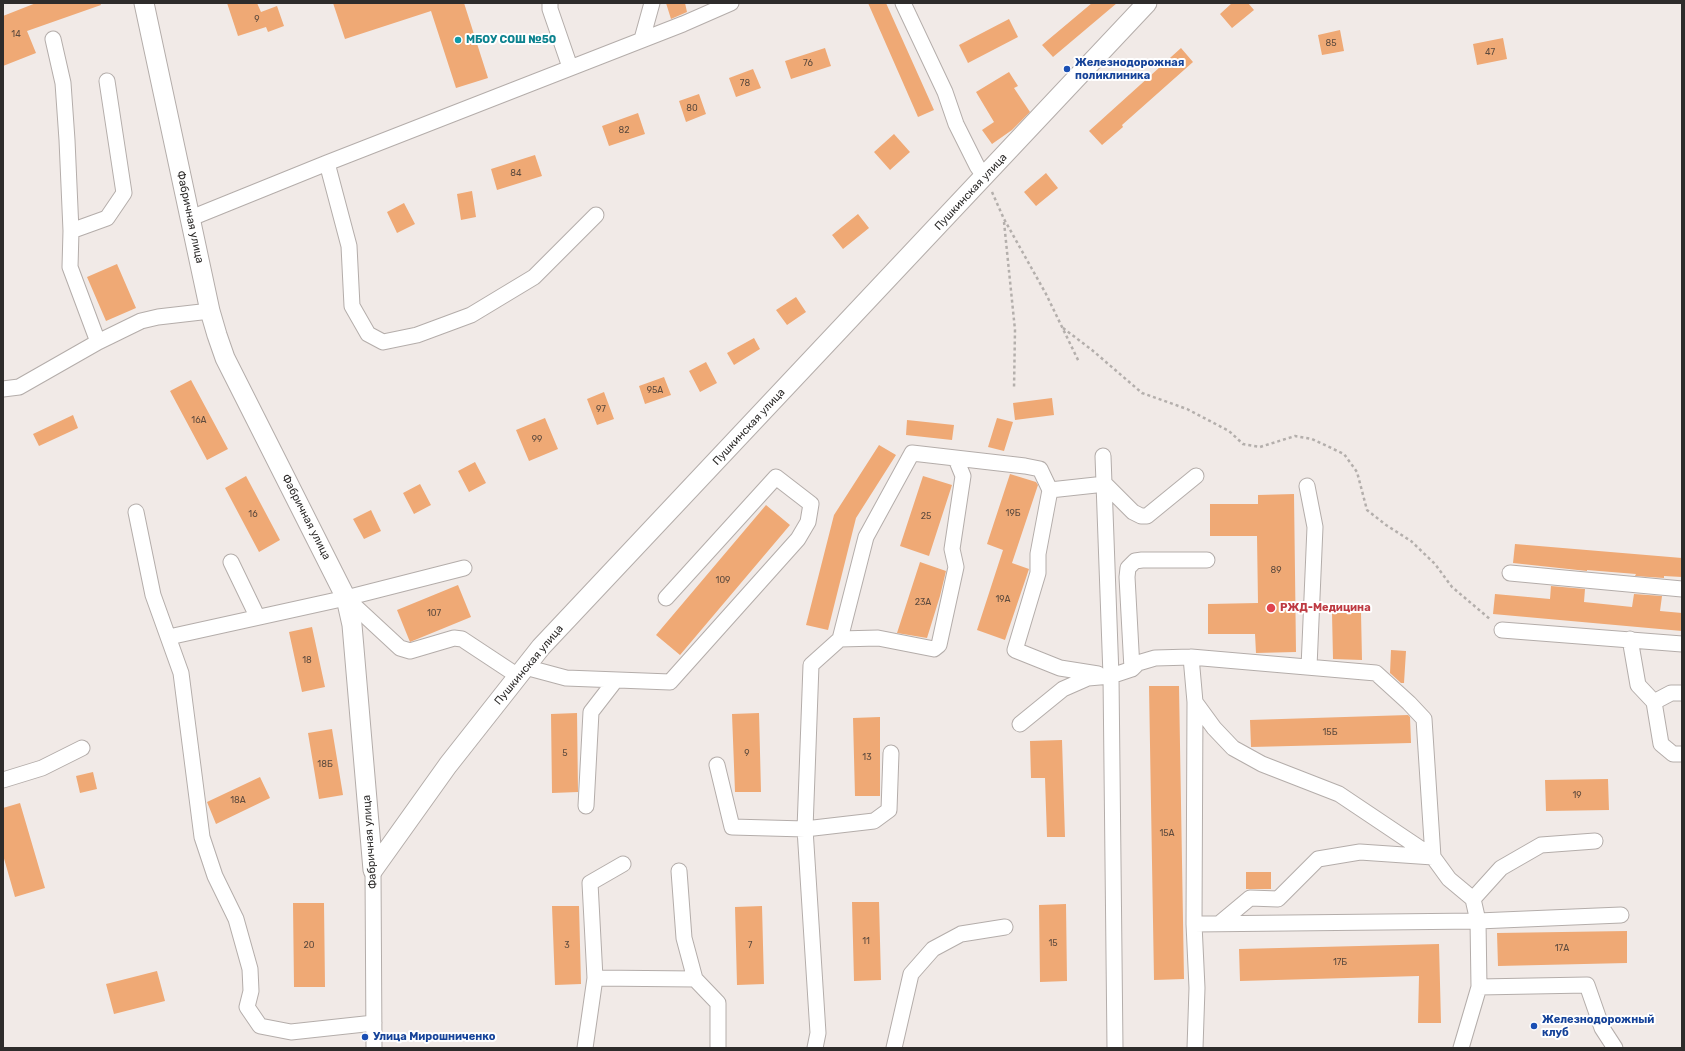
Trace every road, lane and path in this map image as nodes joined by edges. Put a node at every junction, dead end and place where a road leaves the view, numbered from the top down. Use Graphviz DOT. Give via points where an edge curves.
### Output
graph roads {
  1 [pos="144,3"];
  2 [pos="550,3"];
  3 [pos="652,3"];
  4 [pos="731,3"];
  5 [pos="903,3"];
  6 [pos="1147,3"];
  7 [pos="53,39"];
  8 [pos="642,39"];
  9 [pos="570,67"];
  10 [pos="107,80"];
  11 [pos="327,163"];
  12 [pos="985,177"];
  13 [pos="596,215"];
  14 [pos="191,218"];
  15 [pos="1004,219"];
  16 [pos="71,231"];
  17 [pos="210,311"];
  18 [pos="1063,328"];
  19 [pos="98,342"];
  20 [pos="1079,362"];
  21 [pos="3,389"];
  22 [pos="1014,389"];
  23 [pos="1103,456"];
  24 [pos="956,459"];
  25 [pos="1196,476"];
  26 [pos="1105,484"];
  27 [pos="1307,486"];
  28 [pos="1050,490"];
  29 [pos="136,512"];
  30 [pos="1207,560"];
  31 [pos="231,562"];
  32 [pos="464,568"];
  33 [pos="1510,573"];
  34 [pos="1682,589"];
  35 [pos="346,598"];
  36 [pos="666,598"];
  37 [pos="257,616"];
  38 [pos="1502,630"];
  39 [pos="169,636"];
  40 [pos="840,639"];
  41 [pos="1630,639"];
  42 [pos="1682,644"];
  43 [pos="1191,657"];
  44 [pos="1309,667"];
  45 [pos="1132,669"];
  46 [pos="522,672"];
  47 [pos="1111,676"];
  48 [pos="614,681"];
  49 [pos="1682,693"];
  50 [pos="1195,702"];
  51 [pos="1654,702"];
  52 [pos="1020,724"];
  53 [pos="82,748"];
  54 [pos="892,753"];
  55 [pos="1682,754"];
  56 [pos="717,765"];
  57 [pos="3,780"];
  58 [pos="586,806"];
  59 [pos="805,829"];
  60 [pos="1595,841"];
  61 [pos="1433,857"];
  62 [pos="623,864"];
  63 [pos="373,870"];
  64 [pos="679,871"];
  65 [pos="1474,899"];
  66 [pos="1621,915"];
  67 [pos="1478,921"];
  68 [pos="1220,923"];
  69 [pos="1194,924"];
  70 [pos="1005,927"];
  71 [pos="595,978"];
  72 [pos="695,979"];
  73 [pos="1479,987"];
  74 [pos="374,1023"];
  75 [pos="374,1048"];
  76 [pos="585,1048"];
  77 [pos="718,1048"];
  78 [pos="815,1048"];
  79 [pos="894,1048"];
  80 [pos="1115,1048"];
  81 [pos="1195,1048"];
  82 [pos="1461,1048"];
  83 [pos="1615,1048"];
  1 -- 14 [label="main road, Фабричная улица"];
  2 -- 9 [label="street"];
  3 -- 8 [label="street"];
  4 -- 8 [label="street"];
  5 -- 12 [label="street" via="945,92 956,124"];
  6 -- 12 [label="main road, Пушкинская улица"];
  7 -- 16 [label="street" via="62,83"];
  8 -- 9 [label="street"];
  9 -- 11 [label="street"];
  10 -- 16 [label="street" via="124,193 107,218"];
  11 -- 13 [label="street" via="349,246 352,306 368,334 383,342 417,334 471,315 534,277"];
  11 -- 14 [label="street"];
  12 -- 15 [label="path"];
  12 -- 46 [label="main road, Пушкинская улица" via="547,641"];
  14 -- 17 [label="main road, Фабричная улица"];
  15 -- 18 [label="path"];
  15 -- 22 [label="path" via="1015,330"];
  16 -- 19 [label="street" via="70,267"];
  17 -- 19 [label="street" via="141,321"];
  17 -- 35 [label="main road, Фабричная улица" via="225,358"];
  18 -- 20 [label="path"];
  18 -- 38 [label="path" via="1142,393 1187,409 1228,431 1243,444 1260,446 1295,436 1312,439 1344,454 1358,472 1368,510 1411,541 1435,564 1452,587"];
  19 -- 21 [label="street" via="19,387"];
  23 -- 26 [label="street"];
  24 -- 28 [label="street" via="1040,469"];
  24 -- 40 [label="street" via="912,453 866,537"];
  24 -- 40 [label="street" via="963,476 952,550 956,567 939,645 934,649 878,638"];
  25 -- 26 [label="street" via="1147,516 1133,512"];
  26 -- 28 [label="street"];
  26 -- 47 [label="street"];
  27 -- 44 [label="street" via="1315,527"];
  28 -- 47 [label="street" via="1038,554 1038,573 1015,650 1060,668"];
  29 -- 39 [label="street" via="153,595"];
  30 -- 45 [label="street" via="1142,560 1135,561 1128,568"];
  31 -- 37 [label="street"];
  32 -- 35 [label="street"];
  33 -- 34 [label="street"];
  35 -- 37 [label="street"];
  35 -- 46 [label="street" via="400,648 410,650 454,638 462,639"];
  35 -- 63 [label="main road, Фабричная улица" via="352,625"];
  36 -- 48 [label="street" via="776,477 811,504 808,522 798,539 670,682"];
  37 -- 39 [label="street"];
  38 -- 41 [label="street"];
  39 -- 74 [label="street" via="181,673 202,837 215,876 236,919 250,969 251,991 247,1007 260,1026 291,1032"];
  40 -- 59 [label="street" via="811,665"];
  41 -- 42 [label="street"];
  41 -- 51 [label="street" via="1638,685"];
  43 -- 44 [label="street"];
  43 -- 45 [label="street" via="1155,658 1138,663"];
  43 -- 50 [label="street"];
  44 -- 61 [label="street" via="1376,674 1424,719"];
  45 -- 47 [label="street"];
  46 -- 48 [label="street"];
  46 -- 63 [label="main road, Пушкинская улица" via="448,765"];
  47 -- 52 [label="street" via="1088,678 1063,688"];
  47 -- 80 [label="street"];
  48 -- 58 [label="street" via="591,712"];
  49 -- 51 [label="street" via="1671,693"];
  50 -- 61 [label="street" via="1233,748 1262,764 1339,794"];
  50 -- 69 [label="street"];
  51 -- 55 [label="street" via="1661,744 1673,754"];
  53 -- 57 [label="street" via="42,768"];
  54 -- 59 [label="street" via="889,810 874,821"];
  56 -- 59 [label="street" via="732,827"];
  59 -- 78 [label="street" via="818,1033"];
  60 -- 65 [label="street" via="1541,845 1501,868"];
  61 -- 65 [label="street" via="1449,879"];
  61 -- 68 [label="street" via="1360,852 1318,859 1278,899 1250,898"];
  62 -- 71 [label="street" via="590,883"];
  63 -- 74 [label="street, Фабричная улица"];
  64 -- 72 [label="street" via="684,938"];
  65 -- 67 [label="street"];
  66 -- 67 [label="street"];
  67 -- 68 [label="street"];
  67 -- 73 [label="street"];
  68 -- 69 [label="street"];
  69 -- 81 [label="street" via="1197,988"];
  70 -- 79 [label="street" via="962,934 933,949 911,974"];
  71 -- 72 [label="street"];
  71 -- 76 [label="street"];
  72 -- 77 [label="street" via="718,1003"];
  73 -- 82 [label="street"];
  73 -- 83 [label="street" via="1587,985 1602,1028"];
  74 -- 75 [label="street, Фабричная улица"];
}
